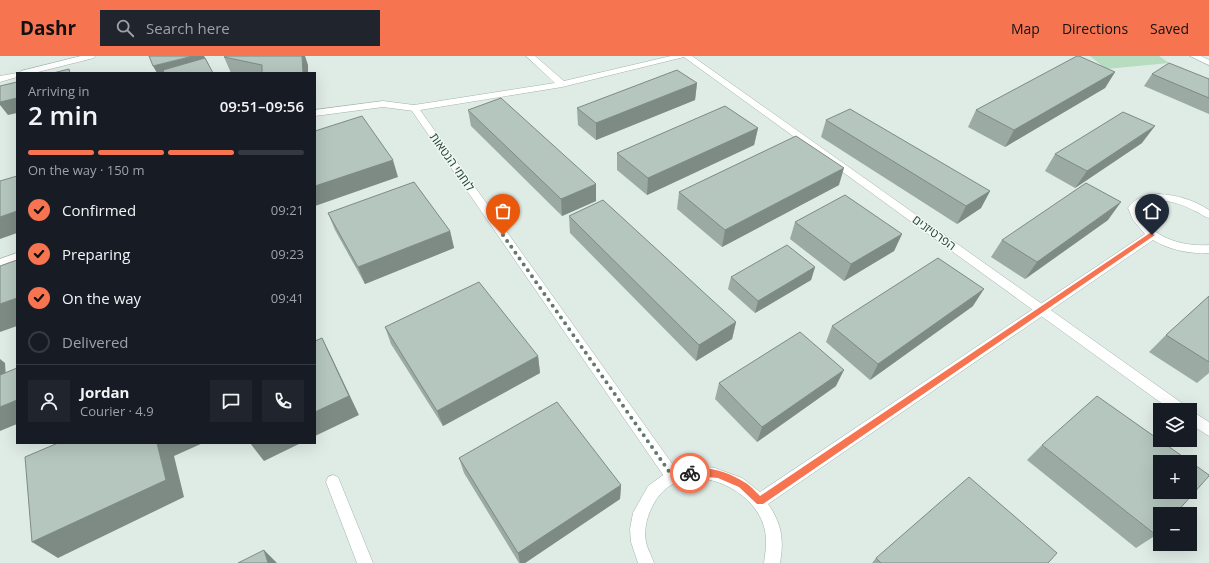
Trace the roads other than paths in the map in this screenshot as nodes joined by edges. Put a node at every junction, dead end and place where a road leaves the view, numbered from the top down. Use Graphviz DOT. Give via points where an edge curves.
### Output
graph roads {
  1 [pos="91,56"];
  2 [pos="530,56"];
  3 [pos="681,56"];
  4 [pos="687,56"];
  5 [pos="1194,56"];
  6 [pos="1209,64"];
  7 [pos="28,72"];
  8 [pos="16,75"];
  9 [pos="0,79"];
  10 [pos="562,84"];
  11 [pos="414,108"];
  12 [pos="316,113"];
  13 [pos="1208,212"];
  14 [pos="1152,235"];
  15 [pos="1209,249"];
  16 [pos="16,257"];
  17 [pos="0,263"];
  18 [pos="1042,310"];
  19 [pos="1171,403"];
  20 [pos="1197,421"];
  21 [pos="1209,430"];
  22 [pos="673,477"];
  23 [pos="333,482"];
  24 [pos="760,501"];
  25 [pos="364,563"];
  26 [pos="646,563"];
  27 [pos="772,563"];
  1 -- 7 [label="street"];
  2 -- 10 [label="street"];
  3 -- 10 [label="street"];
  4 -- 18 [label="street, הפרטיזנים"];
  5 -- 6 [label="street"];
  8 -- 9 [label="street"];
  10 -- 11 [label="street"];
  11 -- 12 [label="street" via="384,104"];
  11 -- 22 [label="street, לוחמי הגטאות"];
  13 -- 14 [label="street" via="1174,199 1147,198 1133,208 1134,216"];
  14 -- 15 [label="street" via="1187,248"];
  14 -- 18 [label="street"];
  16 -- 17 [label="street"];
  18 -- 19 [label="street, הפרטיזנים"];
  18 -- 24 [label="street"];
  20 -- 21 [label="street"];
  22 -- 24 [label="street" via="696,472 719,474 741,484"];
  22 -- 26 [label="street" via="657,488 642,510 638,523 639,545"];
  23 -- 25 [label="street"];
  24 -- 27 [label="street" via="771,520 774,535"];
}
